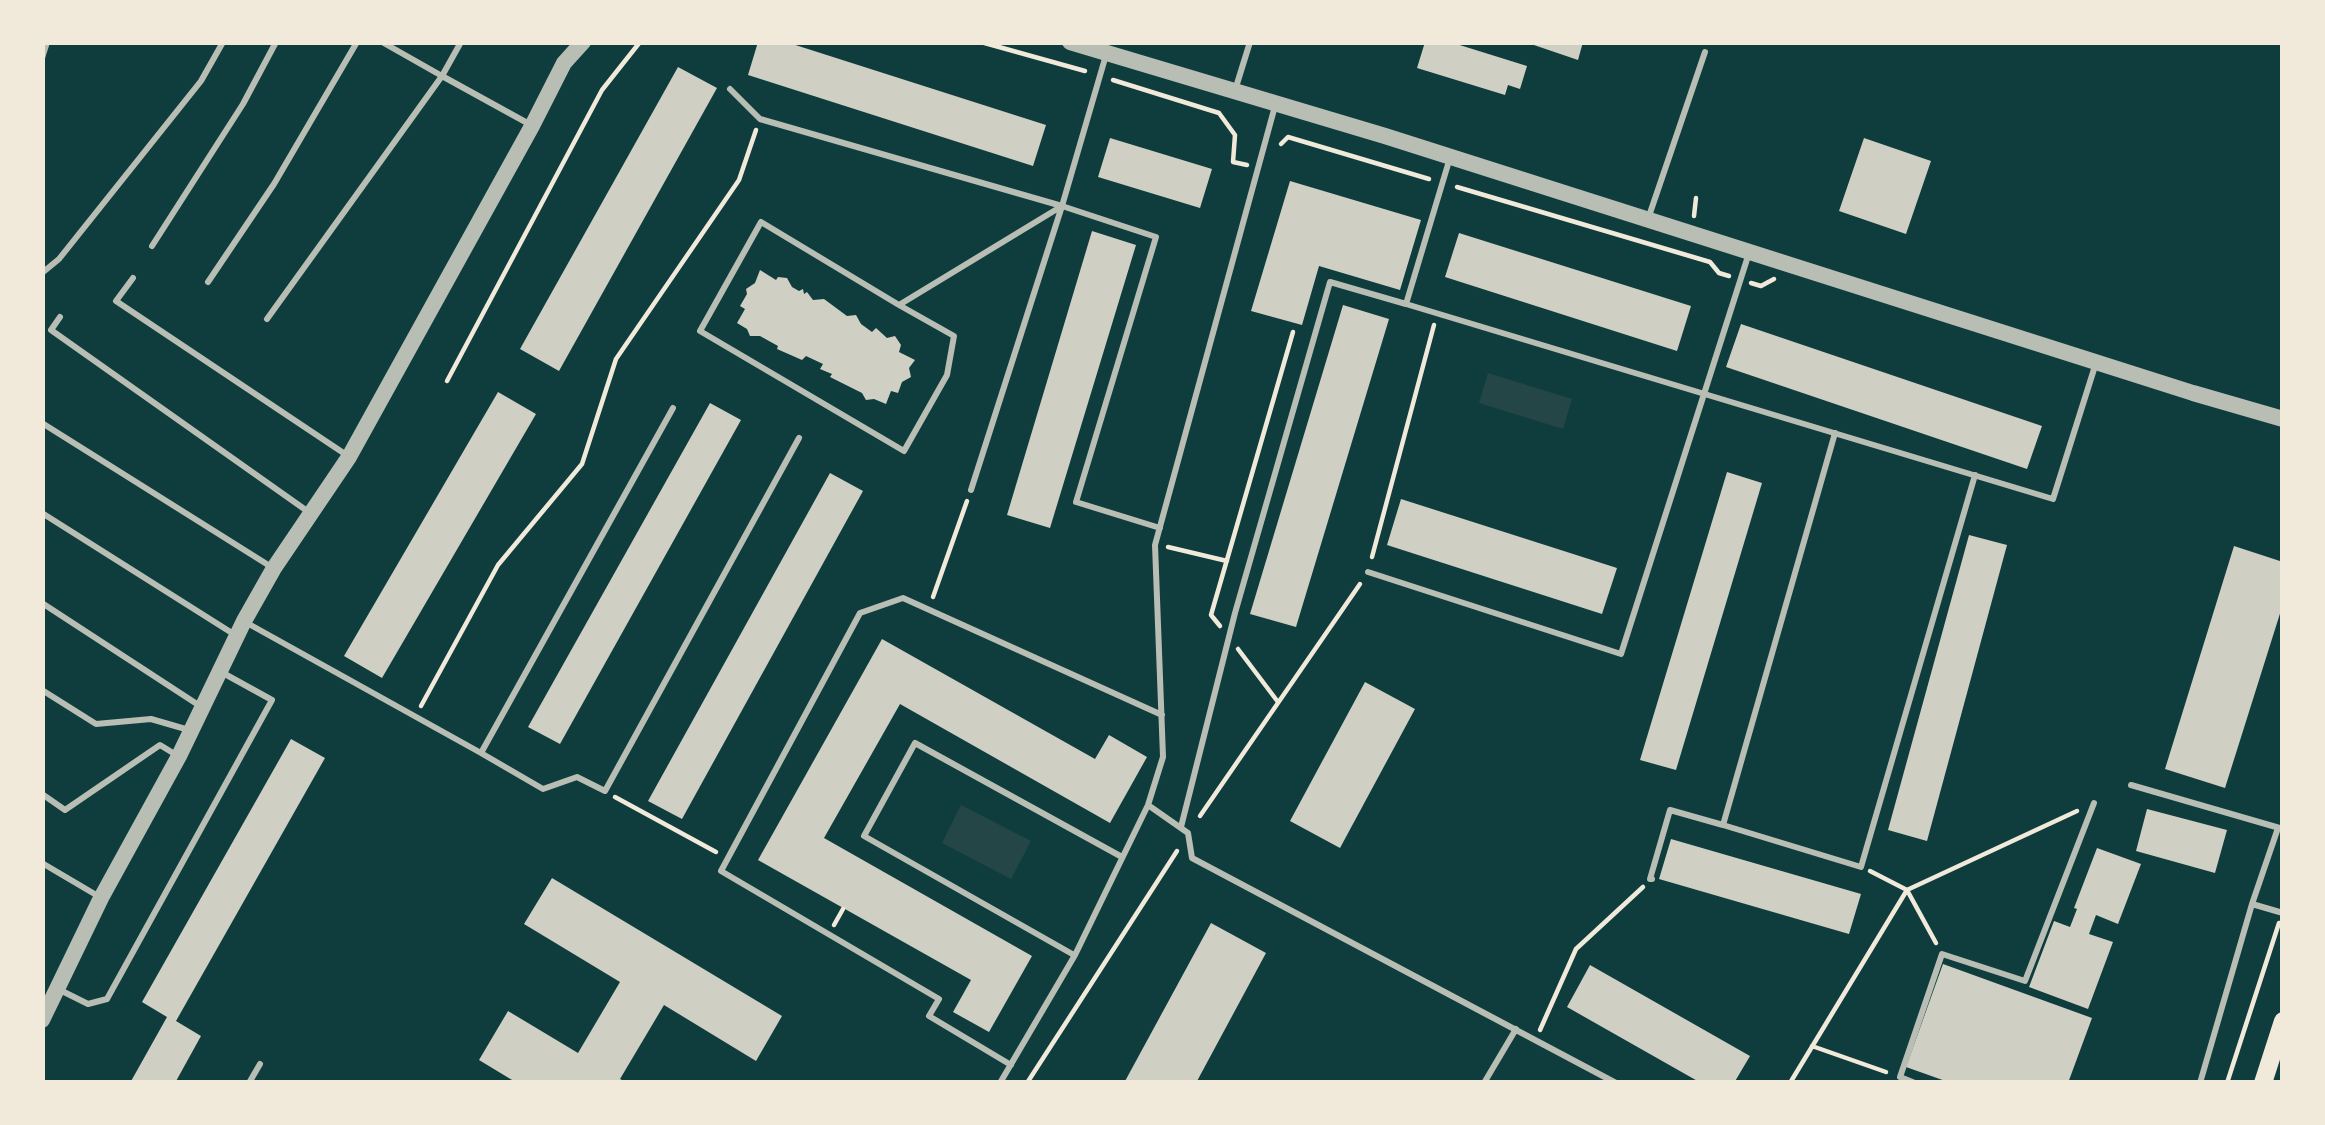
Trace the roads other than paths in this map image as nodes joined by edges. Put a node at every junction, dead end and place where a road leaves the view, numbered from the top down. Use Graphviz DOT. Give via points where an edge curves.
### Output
graph roads {
  1 [pos="47,42"];
  2 [pos="224,42"];
  3 [pos="276,42"];
  4 [pos="357,42"];
  5 [pos="382,42"];
  6 [pos="461,42"];
  7 [pos="583,42"];
  8 [pos="1070,42"];
  9 [pos="1250,42"];
  10 [pos="1107,52"];
  11 [pos="1705,52"];
  12 [pos="42,58"];
  13 [pos="442,76"];
  14 [pos="730,88"];
  15 [pos="1235,90"];
  16 [pos="1276,103"];
  17 [pos="532,126"];
  18 [pos="1450,156"];
  19 [pos="1062,206"];
  20 [pos="1647,219"];
  21 [pos="152,246"];
  22 [pos="1750,252"];
  23 [pos="42,273"];
  24 [pos="133,278"];
  25 [pos="208,282"];
  26 [pos="1406,304"];
  27 [pos="899,305"];
  28 [pos="60,317"];
  29 [pos="267,319"];
  30 [pos="2096,362"];
  31 [pos="1704,394"];
  32 [pos="673,408"];
  33 [pos="2283,419"];
  34 [pos="42,423"];
  35 [pos="1835,433"];
  36 [pos="799,438"];
  37 [pos="349,457"];
  38 [pos="1975,475"];
  39 [pos="971,490"];
  40 [pos="42,513"];
  41 [pos="312,514"];
  42 [pos="1160,528"];
  43 [pos="274,568"];
  44 [pos="1368,572"];
  45 [pos="42,603"];
  46 [pos="241,628"];
  47 [pos="220,671"];
  48 [pos="42,690"];
  49 [pos="203,707"];
  50 [pos="1162,716"];
  51 [pos="191,730"];
  52 [pos="481,753"];
  53 [pos="179,756"];
  54 [pos="2132,785"];
  55 [pos="42,794"];
  56 [pos="2094,803"];
  57 [pos="1148,805"];
  58 [pos="1723,825"];
  59 [pos="2280,828"];
  60 [pos="1185,830"];
  61 [pos="1122,857"];
  62 [pos="42,863"];
  63 [pos="1652,879"];
  64 [pos="101,898"];
  65 [pos="2252,904"];
  66 [pos="2283,913"];
  67 [pos="1075,955"];
  68 [pos="57,988"];
  69 [pos="42,1020"];
  70 [pos="2283,1021"];
  71 [pos="1516,1029"];
  72 [pos="260,1064"];
  73 [pos="1011,1065"];
  74 [pos="249,1083"];
  75 [pos="1000,1083"];
  76 [pos="1484,1083"];
  77 [pos="1616,1083"];
  78 [pos="1915,1083"];
  79 [pos="2200,1083"];
  80 [pos="2263,1083"];
  1 -- 12 [label="lane"];
  2 -- 23 [label="lane" via="201,81"];
  3 -- 21 [label="lane"];
  4 -- 25 [label="lane"];
  5 -- 13 [label="lane"];
  6 -- 13 [label="lane"];
  7 -- 17 [label="street"];
  8 -- 10 [label="street"];
  9 -- 15 [label="lane"];
  10 -- 15 [label="street"];
  10 -- 19 [label="lane"];
  11 -- 20 [label="lane"];
  13 -- 17 [label="lane"];
  13 -- 29 [label="lane"];
  14 -- 19 [label="lane" via="760,119"];
  15 -- 16 [label="street"];
  16 -- 18 [label="street"];
  16 -- 42 [label="lane"];
  17 -- 37 [label="street"];
  18 -- 20 [label="street"];
  18 -- 26 [label="lane"];
  19 -- 27 [label="lane"];
  19 -- 39 [label="lane"];
  19 -- 42 [label="lane" via="1156,237 1076,502"];
  20 -- 22 [label="street"];
  22 -- 30 [label="street"];
  22 -- 31 [label="lane"];
  24 -- 37 [label="lane" via="116,301"];
  26 -- 31 [label="lane"];
  26 -- 60 [label="lane" via="1330,281 1235,613"];
  27 -- 27 [label="lane" via="761,222 700,332 904,451 947,375 954,336"];
  28 -- 41 [label="lane" via="51,330"];
  30 -- 33 [label="street"];
  30 -- 38 [label="lane" via="2053,499"];
  31 -- 35 [label="lane"];
  31 -- 44 [label="lane" via="1621,654"];
  32 -- 52 [label="lane"];
  34 -- 43 [label="lane"];
  35 -- 38 [label="lane"];
  35 -- 58 [label="lane"];
  36 -- 52 [label="lane" via="605,791 577,777 543,789"];
  37 -- 41 [label="street"];
  38 -- 58 [label="lane" via="1862,866"];
  40 -- 46 [label="lane"];
  41 -- 43 [label="street"];
  42 -- 50 [label="lane"];
  43 -- 46 [label="street"];
  45 -- 49 [label="lane"];
  46 -- 47 [label="street"];
  46 -- 52 [label="lane"];
  47 -- 49 [label="street"];
  47 -- 68 [label="lane" via="272,700 107,999 88,1004"];
  48 -- 51 [label="lane" via="96,724 151,719"];
  49 -- 51 [label="street"];
  50 -- 57 [label="lane" via="1163,757"];
  50 -- 73 [label="lane" via="903,598 860,613 721,871 939,999 929,1016"];
  51 -- 53 [label="street"];
  53 -- 55 [label="lane" via="160,745 65,810"];
  53 -- 64 [label="street"];
  54 -- 59 [label="lane"];
  56 -- 78 [label="lane" via="2025,981 1942,954 1900,1076"];
  57 -- 60 [label="lane"];
  57 -- 61 [label="lane"];
  58 -- 63 [label="lane" via="1670,810"];
  59 -- 65 [label="lane"];
  60 -- 71 [label="lane" via="1192,858"];
  61 -- 67 [label="lane"];
  61 -- 67 [label="lane" via="914,743 864,836"];
  62 -- 64 [label="lane"];
  64 -- 68 [label="street"];
  65 -- 66 [label="lane"];
  65 -- 79 [label="lane"];
  67 -- 73 [label="lane"];
  68 -- 69 [label="street"];
  70 -- 80 [label="main road"];
  71 -- 76 [label="lane"];
  71 -- 77 [label="lane"];
  72 -- 74 [label="lane"];
  73 -- 75 [label="lane"];
}
